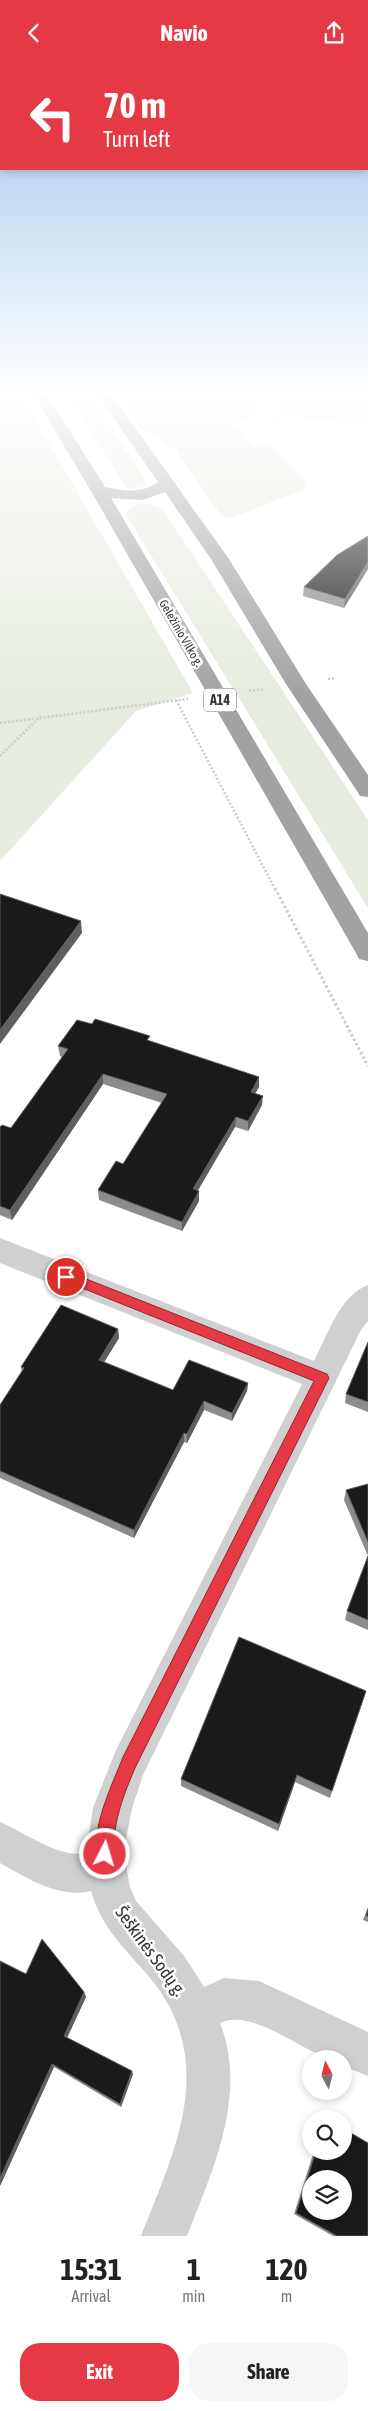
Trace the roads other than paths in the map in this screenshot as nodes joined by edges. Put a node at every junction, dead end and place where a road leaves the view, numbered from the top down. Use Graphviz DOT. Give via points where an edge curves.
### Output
graph roads {
  1 [pos="100,492"];
  2 [pos="105,492"];
  3 [pos="155,492"];
  4 [pos="174,492"];
  5 [pos="368,791"];
  6 [pos="368,953"];
  7 [pos="0,1250"];
  8 [pos="368,1298"];
  9 [pos="322,1378"];
  10 [pos="0,1843"];
  11 [pos="105,1868"];
  12 [pos="195,2013"];
  13 [pos="368,2055"];
  14 [pos="164,2236"];
  1 -- 6 [label="highway, Geležinio Vilko g. / A14"];
  2 -- 3 [label="highway" via="123,496"];
  4 -- 5 [label="highway"];
  7 -- 9 [label="street"];
  8 -- 9 [label="street, Šeškinės Sodų g." via="350,1321"];
  9 -- 11 [label="street, Šeškinės Sodų g." via="129,1763 113,1802 105,1839"];
  10 -- 11 [label="street" via="47,1867 80,1874"];
  11 -- 12 [label="street, Šeškinės Sodų g." via="116,1908 166,1964"];
  12 -- 13 [label="street" via="224,1999 259,2002"];
  12 -- 14 [label="street, Šeškinės Sodų g." via="206,2047 209,2076 205,2125"];
}
